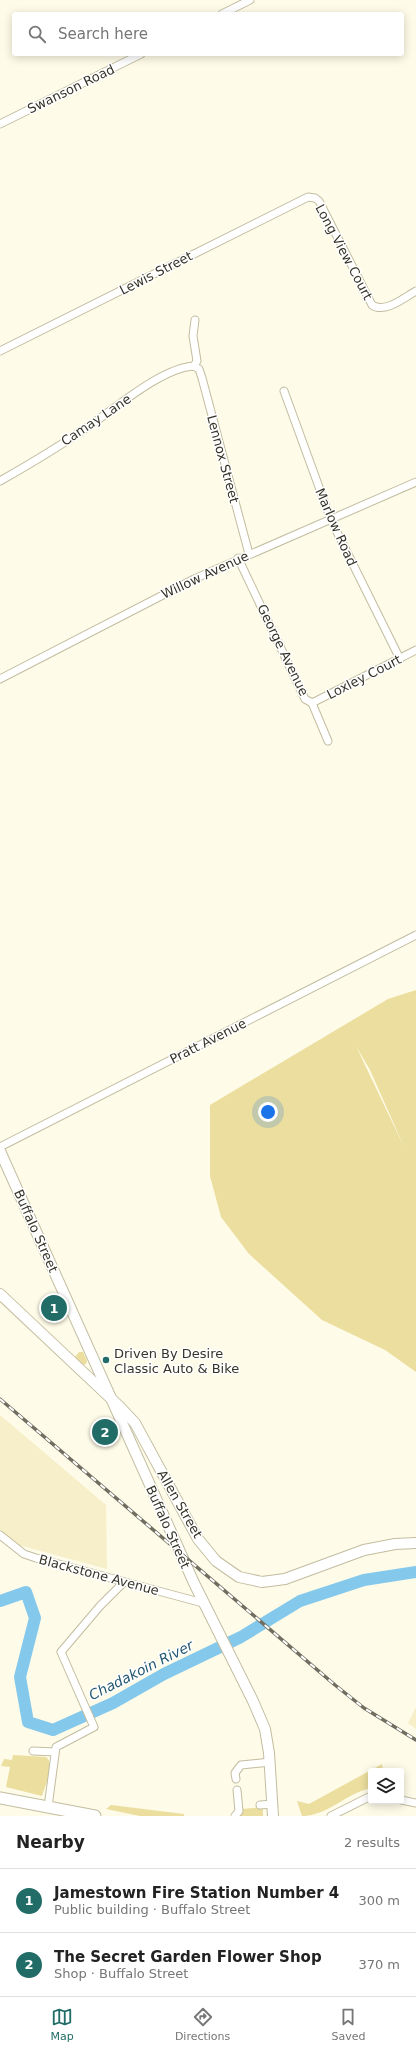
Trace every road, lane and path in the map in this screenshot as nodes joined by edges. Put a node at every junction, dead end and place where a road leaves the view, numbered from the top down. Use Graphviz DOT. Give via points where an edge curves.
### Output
graph roads {
  1 [pos="250,0"];
  2 [pos="226,12"];
  3 [pos="137,56"];
  4 [pos="0,124"];
  5 [pos="313,197"];
  6 [pos="416,291"];
  7 [pos="195,320"];
  8 [pos="0,351"];
  9 [pos="194,366"];
  10 [pos="284,391"];
  11 [pos="0,481"];
  12 [pos="416,482"];
  13 [pos="330,520"];
  14 [pos="249,554"];
  15 [pos="238,558"];
  16 [pos="416,650"];
  17 [pos="400,659"];
  18 [pos="0,679"];
  19 [pos="312,703"];
  20 [pos="328,741"];
  21 [pos="416,935"];
  22 [pos="0,1147"];
  23 [pos="0,1151"];
  24 [pos="0,1294"];
  25 [pos="109,1396"];
  26 [pos="138,1429"];
  27 [pos="127,1435"];
  28 [pos="0,1535"];
  29 [pos="416,1542"];
  30 [pos="124,1582"];
  31 [pos="203,1603"];
  32 [pos="33,1751"];
  33 [pos="55,1752"];
  34 [pos="270,1762"];
  35 [pos="236,1779"];
  36 [pos="237,1790"];
  37 [pos="0,1798"];
  38 [pos="368,1798"];
  39 [pos="404,1801"];
  40 [pos="416,1803"];
  41 [pos="273,1804"];
  42 [pos="260,1805"];
  43 [pos="48,1807"];
  44 [pos="91,1816"];
  45 [pos="236,1816"];
  46 [pos="273,1816"];
  47 [pos="331,1816"];
  1 -- 2 [label="street"];
  3 -- 4 [label="street, Swanson Road"];
  5 -- 6 [label="street, Long View Court" via="319,201 372,305 386,307"];
  5 -- 8 [label="street, Lewis Street" via="300,200"];
  7 -- 9 [label="street" via="193,336 197,361"];
  9 -- 11 [label="street, Camay Lane" via="175,370 156,380"];
  9 -- 14 [label="street, Lennox Street" via="199,369 202,378"];
  10 -- 13 [label="street, Marlow Road"];
  12 -- 13 [label="street, Willow Avenue"];
  13 -- 14 [label="street, Willow Avenue"];
  13 -- 17 [label="street, Marlow Road"];
  14 -- 15 [label="street, Willow Avenue"];
  15 -- 18 [label="street, Willow Avenue" via="194,578"];
  15 -- 19 [label="street, George Avenue" via="305,699"];
  16 -- 17 [label="street, Loxley Court"];
  17 -- 19 [label="street, Loxley Court"];
  19 -- 20 [label="street, George Avenue"];
  21 -- 22 [label="street, Pratt Avenue"];
  23 -- 25 [label="street, Buffalo Street"];
  24 -- 25 [label="street, Allen Street"];
  25 -- 26 [label="street, Allen Street"];
  25 -- 27 [label="street, Buffalo Street"];
  26 -- 27 [label="street" via="129,1430"];
  26 -- 29 [label="street, Allen Street" via="198,1539 216,1561 238,1577 262,1582 280,1580 364,1550"];
  27 -- 31 [label="street, Buffalo Street"];
  28 -- 30 [label="street, Blackstone Avenue" via="24,1554"];
  30 -- 31 [label="street, Blackstone Avenue"];
  30 -- 33 [label="street" via="61,1652 94,1727 56,1747"];
  31 -- 34 [label="street, Buffalo Street" via="254,1701 265,1729"];
  32 -- 33 [label="street"];
  33 -- 43 [label="street"];
  34 -- 35 [label="street" via="241,1765 235,1773"];
  34 -- 41 [label="street"];
  36 -- 45 [label="street" via="239,1809"];
  37 -- 43 [label="main road"];
  38 -- 47 [label="street"];
  39 -- 40 [label="street"];
  41 -- 42 [label="street"];
  41 -- 46 [label="street"];
  43 -- 44 [label="main road"];
}
